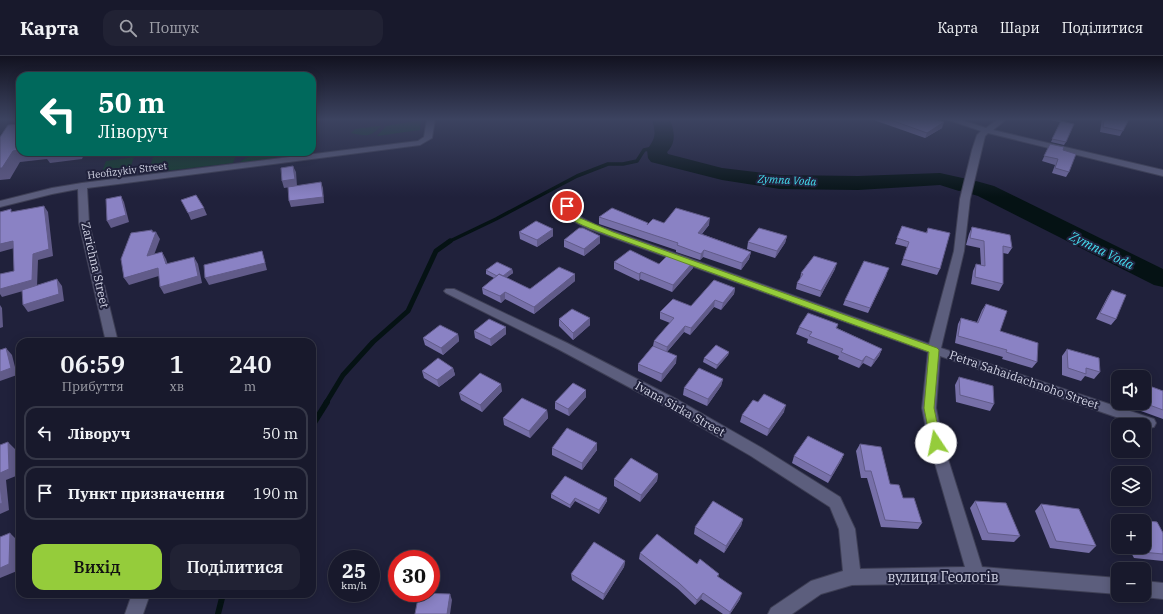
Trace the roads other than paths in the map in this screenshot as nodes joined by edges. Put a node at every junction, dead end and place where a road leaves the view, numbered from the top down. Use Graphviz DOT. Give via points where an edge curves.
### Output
graph roads {
  1 [pos="405,145"];
  2 [pos="978,145"];
  3 [pos="1046,145"];
  4 [pos="1163,173"];
  5 [pos="82,186"];
  6 [pos="0,204"];
  7 [pos="567,206"];
  8 [pos="450,291"];
  9 [pos="111,338"];
  10 [pos="934,350"];
  11 [pos="1134,418"];
  12 [pos="976,575"];
  13 [pos="852,577"];
  14 [pos="1111,585"];
  15 [pos="1151,590"];
  16 [pos="1163,592"];
  17 [pos="140,598"];
  18 [pos="134,614"];
  19 [pos="777,614"];
  1 -- 5 [label="street, Heofizykiv Street"];
  2 -- 10 [label="street" via="965,199 959,251"];
  3 -- 4 [label="street"];
  5 -- 6 [label="street, Heofizykiv Street"];
  5 -- 9 [label="street, Zarichna Street" via="84,223"];
  7 -- 10 [label="street, Petra Sahaidachnoho Street" via="569,214 611,234"];
  8 -- 13 [label="street, Ivana Sirka Street" via="658,396 745,445 835,502 844,515 850,535"];
  10 -- 11 [label="street, Petra Sahaidachnoho Street"];
  10 -- 12 [label="street" via="930,415"];
  12 -- 13 [label="street, вулиця Геологів"];
  12 -- 14 [label="street, вулиця Геологів"];
  13 -- 19 [label="street, вулиця Геологів" via="817,586"];
  15 -- 16 [label="street"];
  17 -- 18 [label="street"];
}
